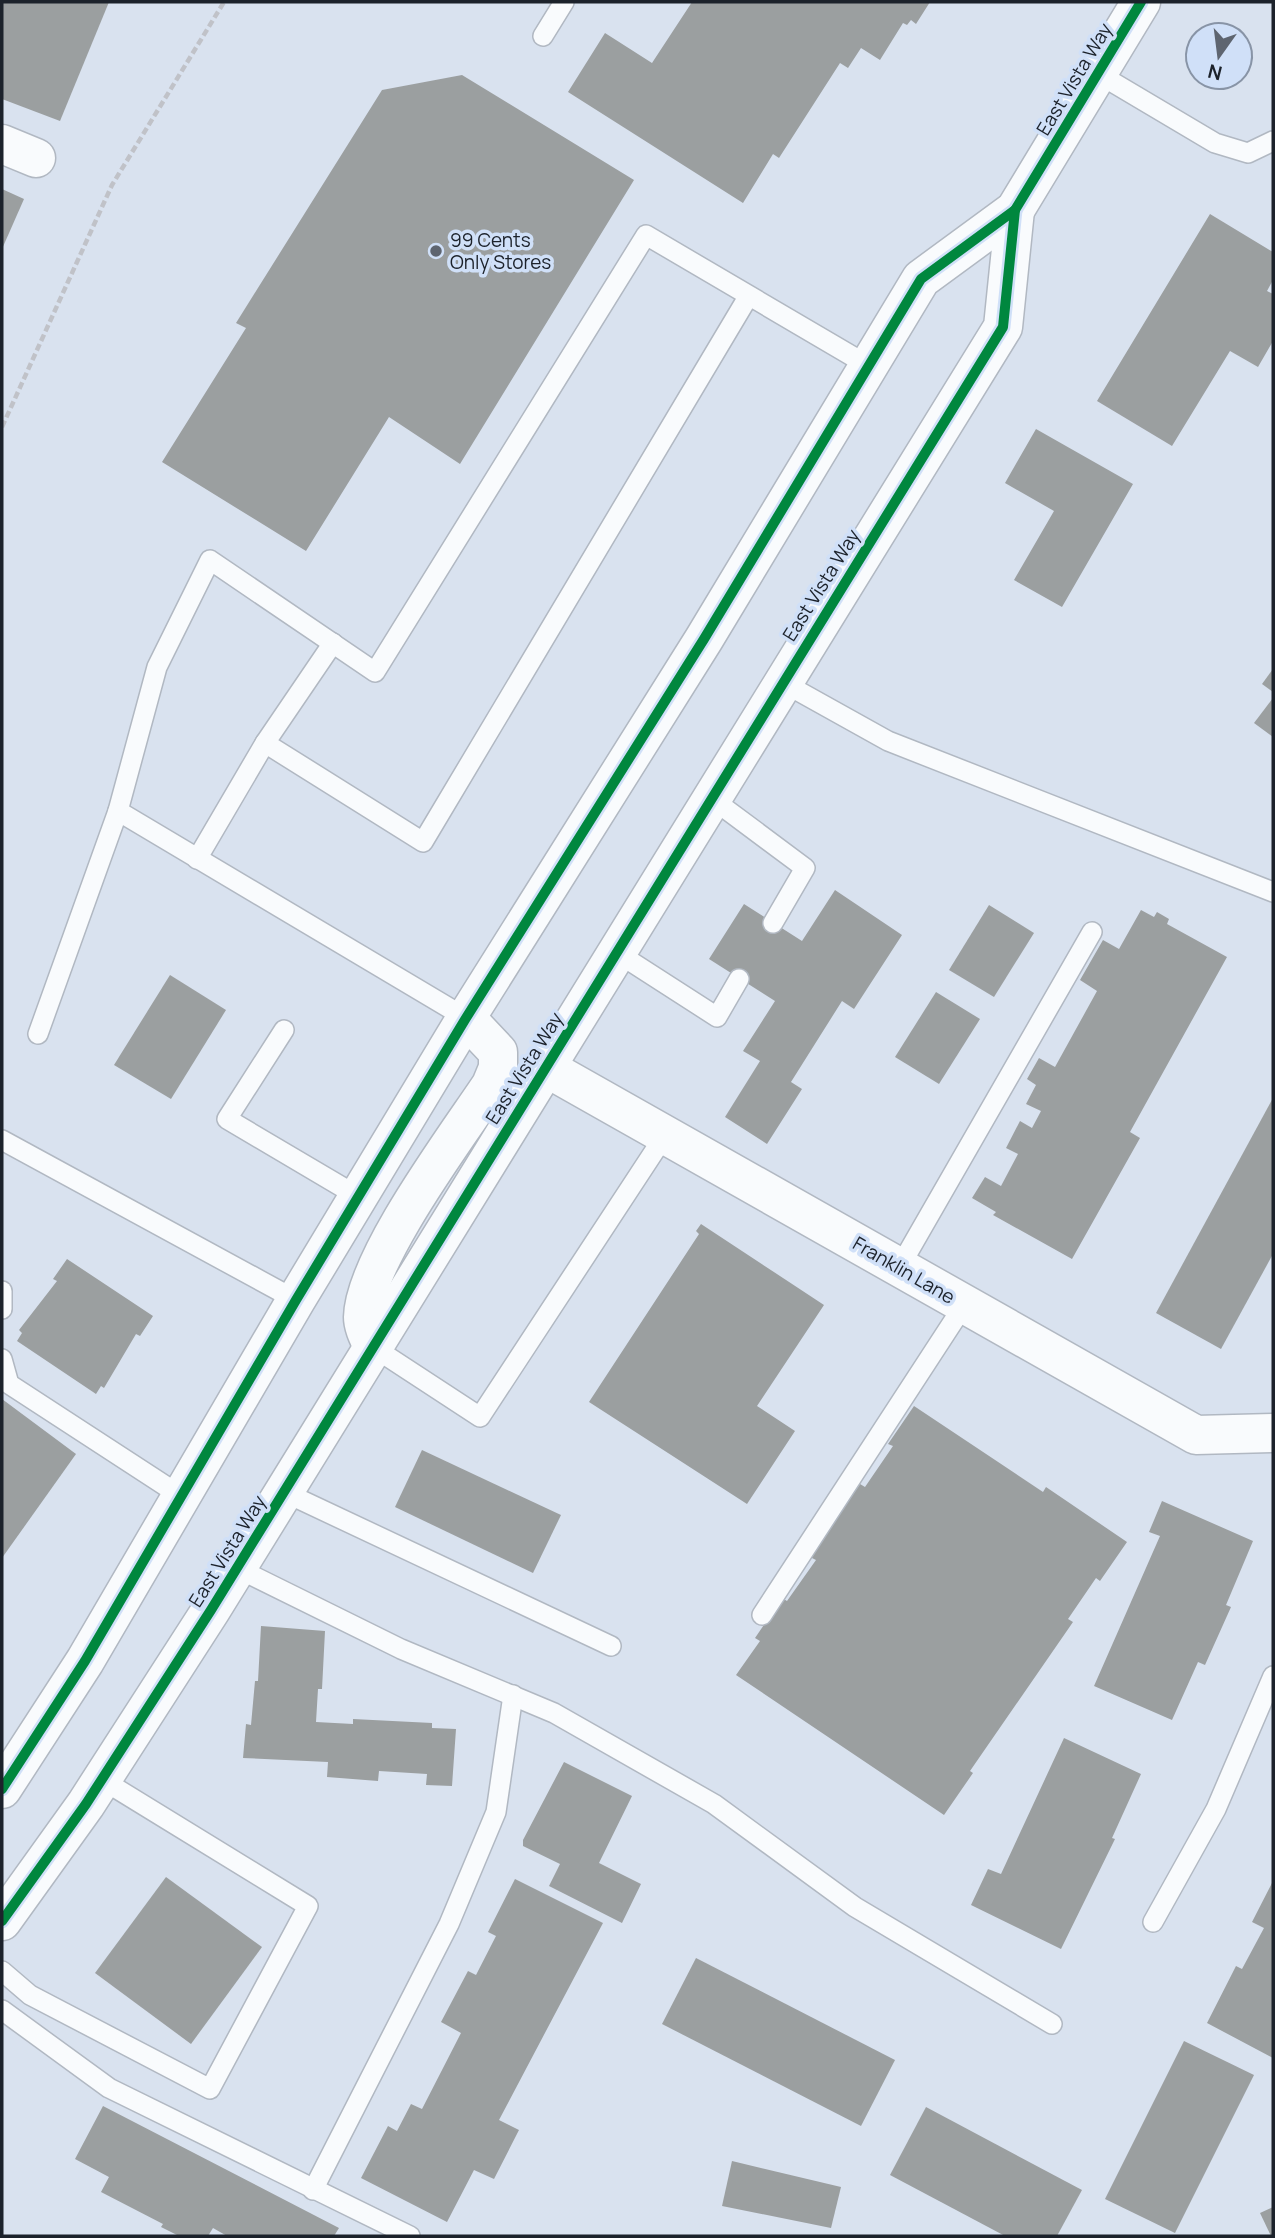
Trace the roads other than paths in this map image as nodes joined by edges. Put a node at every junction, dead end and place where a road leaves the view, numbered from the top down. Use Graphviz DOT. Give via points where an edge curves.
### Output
graph roads {
  1 [pos="564,2"];
  2 [pos="1141,2"];
  3 [pos="543,36"];
  4 [pos="1097,73"];
  5 [pos="1273,141"];
  6 [pos="1014,210"];
  7 [pos="748,297"];
  8 [pos="869,366"];
  9 [pos="333,643"];
  10 [pos="782,682"];
  11 [pos="265,743"];
  12 [pos="711,798"];
  13 [pos="118,811"];
  14 [pos="197,859"];
  15 [pos="1273,891"];
  16 [pos="773,923"];
  17 [pos="1092,932"];
  18 [pos="616,952"];
  19 [pos="739,979"];
  20 [pos="466,1018"];
  21 [pos="284,1030"];
  22 [pos="38,1034"];
  23 [pos="545,1067"];
  24 [pos="665,1135"];
  25 [pos="2,1140"];
  26 [pos="359,1197"];
  27 [pos="899,1268"];
  28 [pos="2,1291"];
  29 [pos="296,1300"];
  30 [pos="964,1305"];
  31 [pos="2,1309"];
  32 [pos="373,1348"];
  33 [pos="2,1359"];
  34 [pos="1273,1433"];
  35 [pos="284,1492"];
  36 [pos="181,1496"];
  37 [pos="237,1568"];
  38 [pos="762,1615"];
  39 [pos="611,1646"];
  40 [pos="1273,1676"];
  41 [pos="513,1695"];
  42 [pos="7,1770"];
  43 [pos="102,1779"];
  44 [pos="2,1921"];
  45 [pos="1153,1922"];
  46 [pos="2,1971"];
  47 [pos="2,2010"];
  48 [pos="1052,2024"];
  49 [pos="313,2190"];
  50 [pos="410,2236"];
  1 -- 3 [label="lane"];
  2 -- 4 [label="main road, East Vista Way"];
  4 -- 5 [label="lane" via="1215,143 1248,153"];
  4 -- 6 [label="main road, East Vista Way"];
  6 -- 8 [label="main road, East Vista Way" via="921,279"];
  6 -- 10 [label="main road, East Vista Way" via="1003,327"];
  7 -- 8 [label="lane"];
  7 -- 9 [label="lane" via="646,235 375,672"];
  7 -- 11 [label="lane" via="423,842"];
  8 -- 20 [label="main road, East Vista Way"];
  9 -- 11 [label="lane"];
  9 -- 13 [label="lane" via="210,560 157,667"];
  10 -- 12 [label="main road, East Vista Way"];
  10 -- 15 [label="lane" via="888,741"];
  11 -- 14 [label="lane"];
  12 -- 16 [label="lane" via="805,868"];
  12 -- 18 [label="main road, East Vista Way"];
  13 -- 14 [label="lane"];
  13 -- 22 [label="lane"];
  14 -- 20 [label="lane"];
  17 -- 27 [label="lane"];
  18 -- 19 [label="lane" via="717,1017"];
  18 -- 23 [label="main road, East Vista Way"];
  20 -- 26 [label="main road, East Vista Way"];
  20 -- 32 [label="main road" via="498,1052 498,1069 384,1254 362,1321"];
  21 -- 26 [label="lane" via="227,1119"];
  23 -- 24 [label="main road, Franklin Lane"];
  23 -- 32 [label="main road, East Vista Way"];
  24 -- 27 [label="main road, Franklin Lane"];
  24 -- 32 [label="lane" via="480,1417"];
  25 -- 29 [label="lane"];
  26 -- 29 [label="main road, East Vista Way"];
  27 -- 30 [label="main road, Franklin Lane"];
  28 -- 31 [label="lane"];
  29 -- 36 [label="main road, East Vista Way"];
  30 -- 34 [label="main road, Franklin Lane" via="1196,1435"];
  30 -- 38 [label="lane"];
  32 -- 35 [label="main road, East Vista Way"];
  33 -- 36 [label="lane" via="9,1384"];
  35 -- 37 [label="main road, East Vista Way"];
  35 -- 39 [label="lane"];
  36 -- 42 [label="main road, East Vista Way" via="85,1661"];
  37 -- 41 [label="lane" via="401,1649"];
  37 -- 43 [label="main road, East Vista Way"];
  40 -- 45 [label="lane" via="1216,1809"];
  41 -- 48 [label="lane" via="555,1713 714,1804 855,1907"];
  41 -- 49 [label="lane" via="496,1812 449,1924"];
  43 -- 44 [label="main road, East Vista Way"];
  43 -- 46 [label="lane" via="308,1906 210,2089 30,1995"];
  47 -- 49 [label="lane" via="109,2088"];
  49 -- 50 [label="lane"];
}
